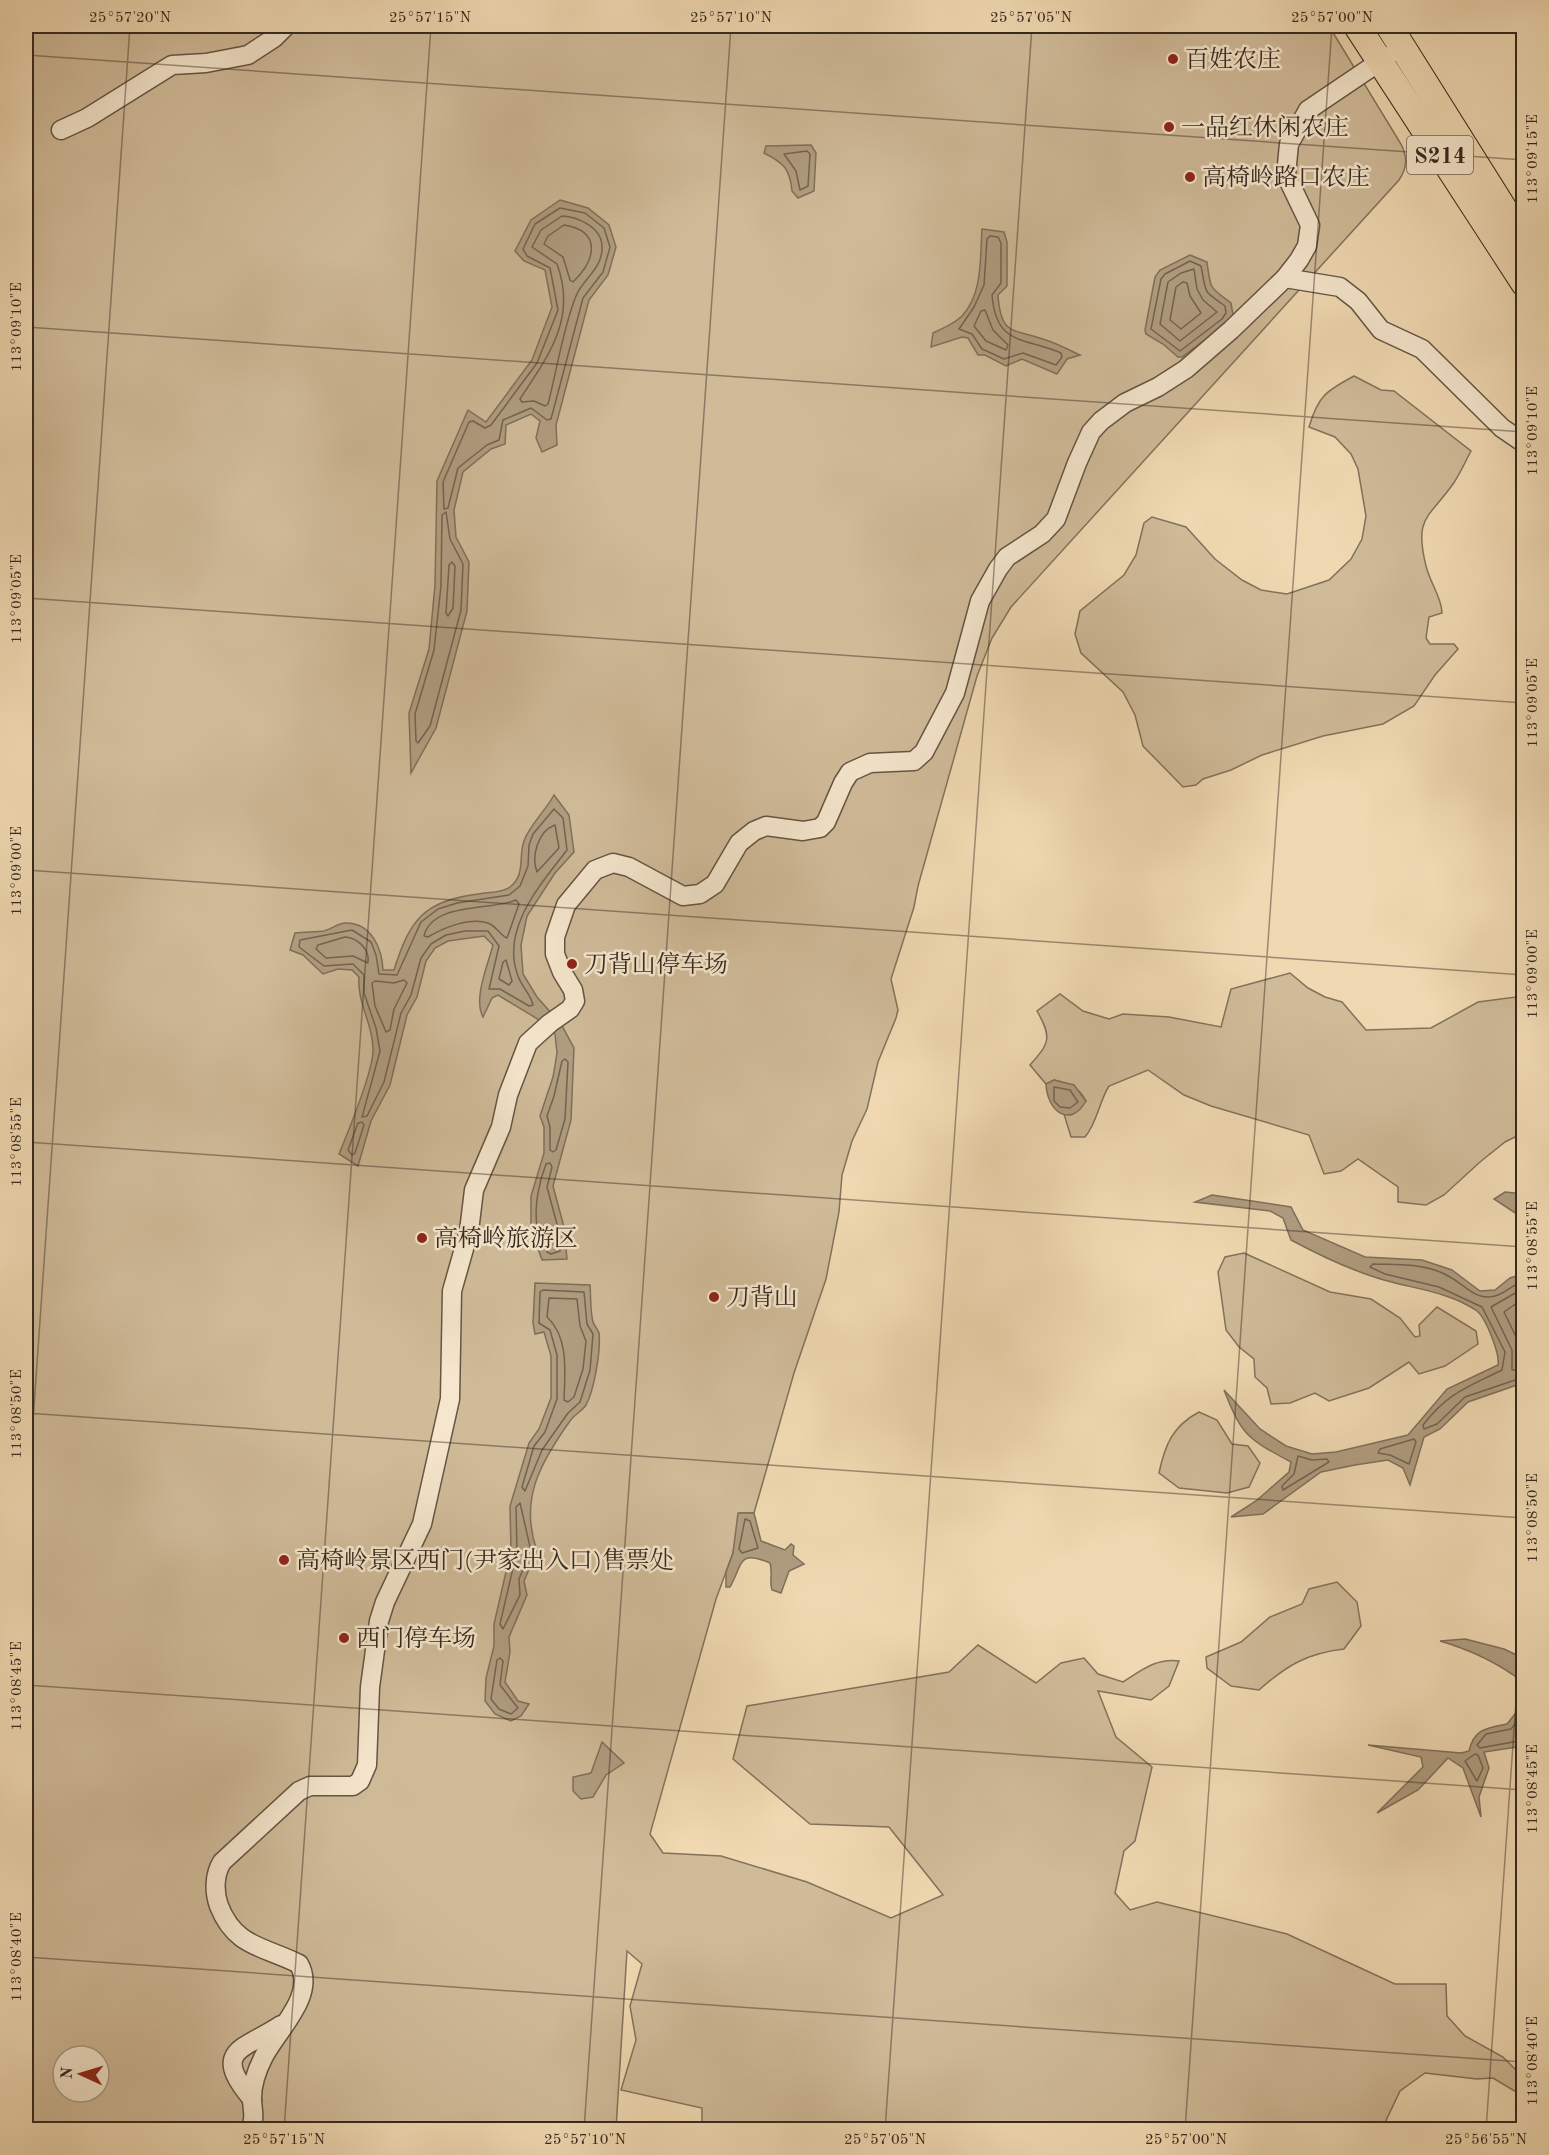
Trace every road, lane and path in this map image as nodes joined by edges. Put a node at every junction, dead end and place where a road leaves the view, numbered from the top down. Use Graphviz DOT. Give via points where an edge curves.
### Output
graph roads {
  1 [pos="286,26"];
  2 [pos="1357,26"];
  3 [pos="1396,36"];
  4 [pos="1379,62"];
  5 [pos="61,130"];
  6 [pos="1524,241"];
  7 [pos="1285,278"];
  8 [pos="1524,283"];
  9 [pos="1524,443"];
  10 [pos="286,2021"];
  11 [pos="252,2099"];
  12 [pos="250,2130"];
  1 -- 5 [label="street" via="248,55 172,65"];
  2 -- 4 [label="highway, S214"];
  3 -- 4 [label="street"];
  3 -- 6 [label="highway, S214"];
  4 -- 7 [label="street" via="1308,110 1289,144 1286,175 1306,215 1310,235 1299,261"];
  4 -- 8 [label="highway, S214"];
  7 -- 9 [label="street" via="1340,287 1358,301 1381,330 1422,349 1502,428"];
  7 -- 10 [label="street" via="1186,369 1111,412 1092,432 1056,519 1042,534 1007,557 988,584 955,693 919,758 905,763 870,763 850,772 820,828 803,831 766,826 754,831 739,843 715,884 700,894 683,896 629,867 613,863 595,870 566,905 555,936 555,954 575,1001 528,1043 508,1095 501,1127 474,1190 469,1231 452,1291 450,1399 422,1524 379,1621 365,1774 353,1786 310,1786 299,1791 217,1870 217,1900 227,1926 246,1941 299,1964 303,1972 300,1996"];
  10 -- 11 [label="street" via="262,2060"];
  10 -- 11 [label="street" via="241,2047 234,2056 234,2074"];
  11 -- 12 [label="street" via="255,2111"];
}
